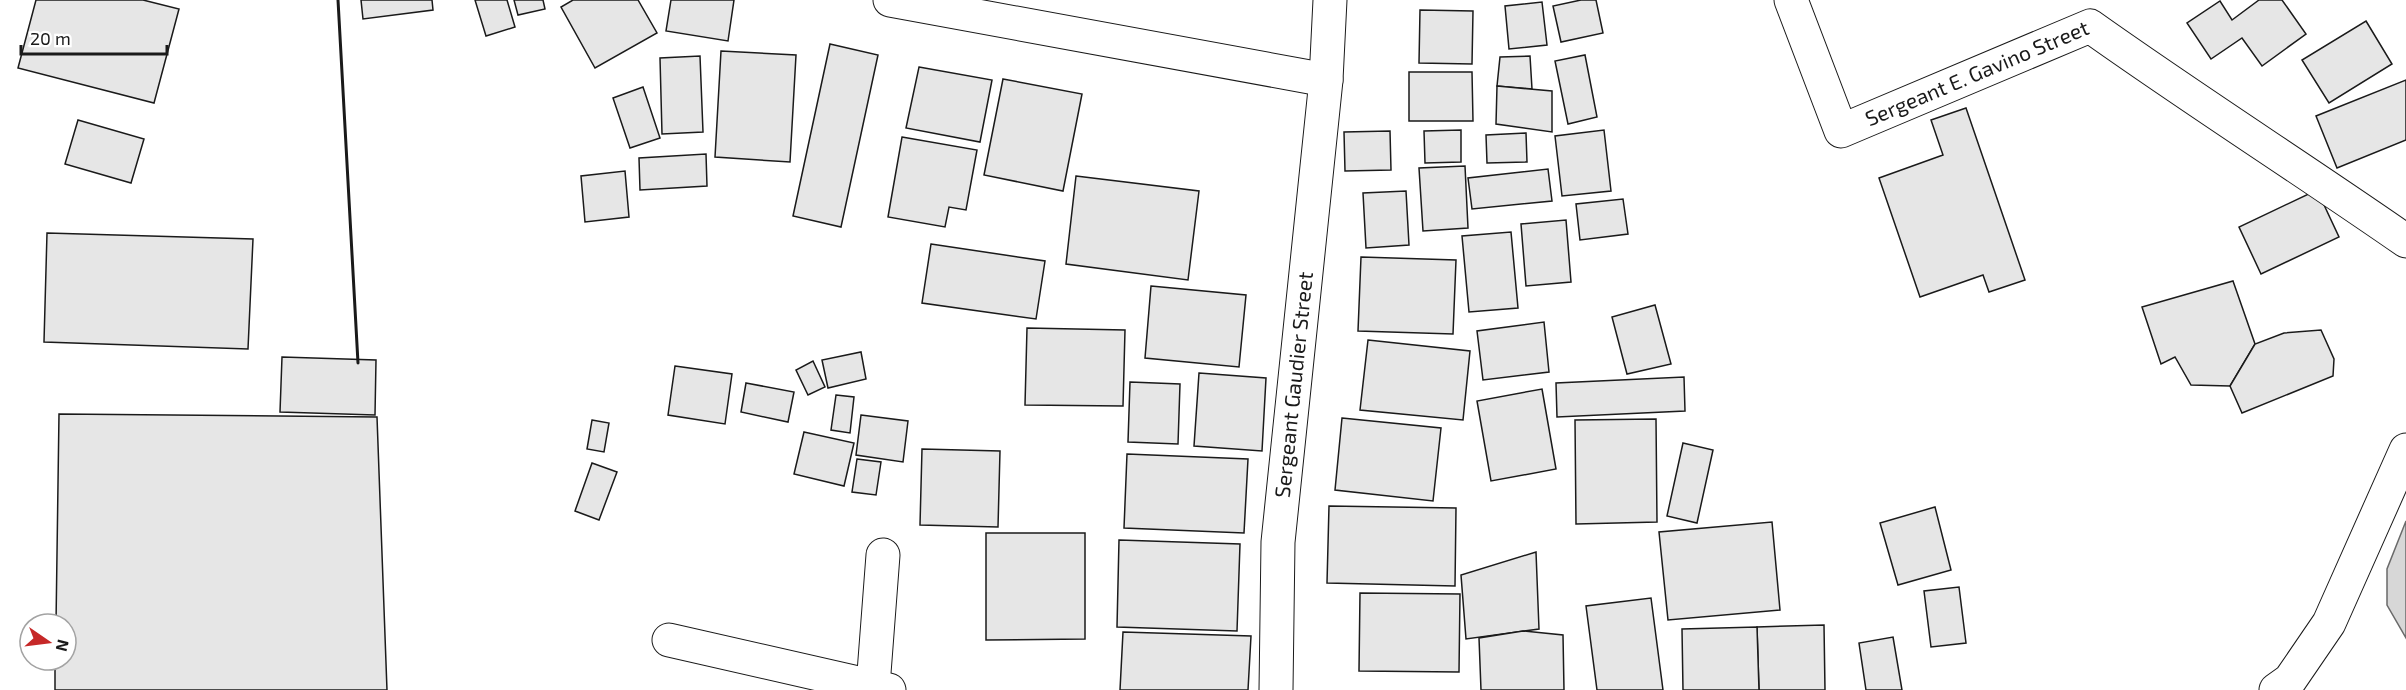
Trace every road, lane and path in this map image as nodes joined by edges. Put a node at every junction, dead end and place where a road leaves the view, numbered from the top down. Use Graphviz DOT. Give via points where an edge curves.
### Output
graph roads {
  1 [pos="890,0"];
  2 [pos="1330,0"];
  3 [pos="1791,0"];
  4 [pos="1326,80"];
  5 [pos="2406,241"];
  6 [pos="2406,450"];
  7 [pos="883,555"];
  8 [pos="669,640"];
  9 [pos="881,688"];
  10 [pos="1276,690"];
  11 [pos="2276,690"];
  1 -- 4 [label="street"];
  2 -- 4 [label="street, Sergeant Gaudier Street"];
  3 -- 5 [label="street, Sergeant E. Gavino Street" via="1841,131 2090,26"];
  4 -- 10 [label="street, Sergeant Gaudier Street" via="1278,542"];
  6 -- 11 [label="street" via="2329,623 2290,680"];
  7 -- 9 [label="street"];
  8 -- 9 [label="street"];
}
